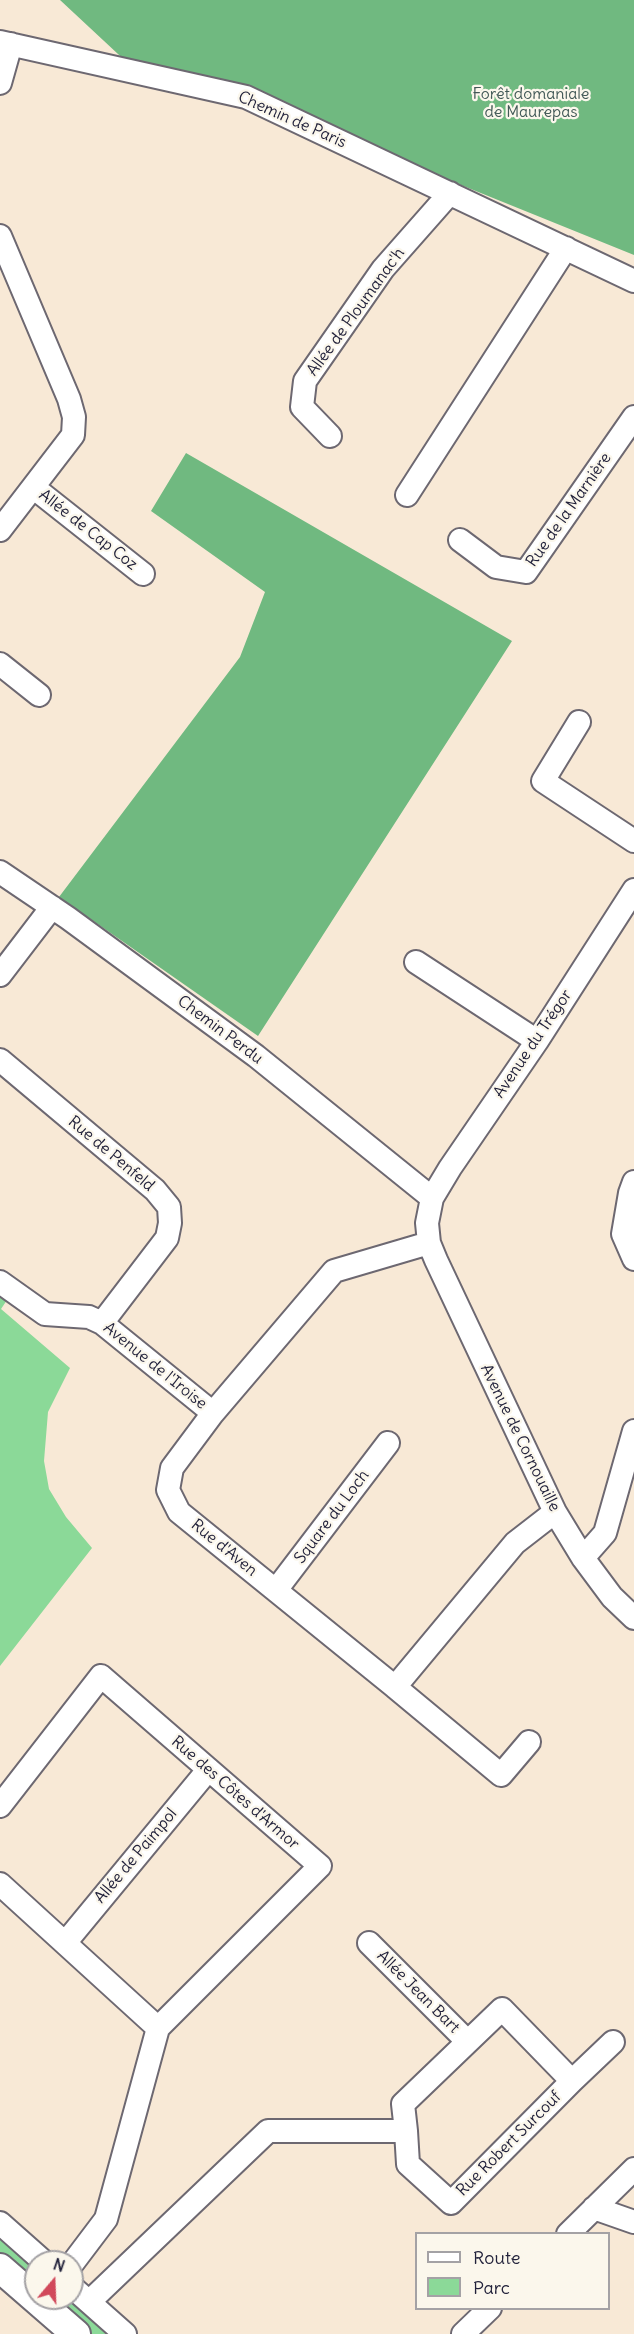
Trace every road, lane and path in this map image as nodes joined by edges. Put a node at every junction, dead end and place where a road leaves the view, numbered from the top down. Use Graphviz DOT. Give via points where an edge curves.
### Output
graph roads {
  1 [pos="5,43"];
  2 [pos="0,83"];
  3 [pos="450,193"];
  4 [pos="0,236"];
  5 [pos="566,248"];
  6 [pos="634,281"];
  7 [pos="634,417"];
  8 [pos="330,436"];
  9 [pos="33,487"];
  10 [pos="407,495"];
  11 [pos="0,530"];
  12 [pos="460,540"];
  13 [pos="143,574"];
  14 [pos="0,664"];
  15 [pos="39,695"];
  16 [pos="579,722"];
  17 [pos="634,841"];
  18 [pos="0,872"];
  19 [pos="634,890"];
  20 [pos="52,907"];
  21 [pos="416,962"];
  22 [pos="0,975"];
  23 [pos="537,1041"];
  24 [pos="0,1060"];
  25 [pos="634,1182"];
  26 [pos="432,1198"];
  27 [pos="429,1244"];
  28 [pos="634,1259"];
  29 [pos="0,1282"];
  30 [pos="102,1323"];
  31 [pos="213,1413"];
  32 [pos="634,1431"];
  33 [pos="388,1443"];
  34 [pos="626,1488"];
  35 [pos="555,1512"];
  36 [pos="584,1558"];
  37 [pos="276,1590"];
  38 [pos="634,1617"];
  39 [pos="395,1687"];
  40 [pos="529,1742"];
  41 [pos="208,1770"];
  42 [pos="0,1806"];
  43 [pos="0,1884"];
  44 [pos="64,1943"];
  45 [pos="369,1943"];
  46 [pos="158,2028"];
  47 [pos="468,2041"];
  48 [pos="613,2042"];
  49 [pos="572,2080"];
  50 [pos="406,2131"];
  51 [pos="634,2169"];
  52 [pos="594,2208"];
  53 [pos="634,2222"];
  54 [pos="0,2223"];
  55 [pos="570,2232"];
  56 [pos="30,2250"];
  57 [pos="83,2250"];
  58 [pos="0,2268"];
  59 [pos="0,2281"];
  60 [pos="84,2298"];
  61 [pos="89,2302"];
  62 [pos="488,2310"];
  63 [pos="60,2334"];
  64 [pos="76,2334"];
  65 [pos="125,2334"];
  66 [pos="464,2334"];
  1 -- 2 [label="street"];
  1 -- 3 [label="street, Chemin de Paris" via="246,97"];
  3 -- 5 [label="street, Chemin de Paris"];
  3 -- 8 [label="street, Allée de Ploumanac'h" via="383,269 305,381 302,407"];
  4 -- 9 [label="street" via="74,417 73,435"];
  5 -- 6 [label="street, Chemin de Paris"];
  5 -- 10 [label="street"];
  7 -- 12 [label="street, Rue de la Marnière" via="526,572 496,567"];
  9 -- 11 [label="street"];
  9 -- 13 [label="street, Allée de Cap Coz"];
  14 -- 15 [label="street"];
  16 -- 17 [label="street" via="543,781"];
  18 -- 20 [label="street, Chemin Perdu"];
  19 -- 23 [label="street, Avenue du Trégor"];
  20 -- 22 [label="street"];
  20 -- 26 [label="street, Chemin Perdu" via="256,1056"];
  21 -- 23 [label="street"];
  23 -- 26 [label="street, Avenue du Trégor"];
  24 -- 30 [label="street, Rue de Penfeld" via="155,1190 169,1207 166,1238"];
  25 -- 28 [label="street" via="623,1234"];
  26 -- 27 [label="street" via="427,1223"];
  27 -- 31 [label="street, Rue d'Aven" via="334,1271"];
  27 -- 35 [label="street, Avenue de Cornouaille"];
  29 -- 30 [label="street, Avenue de l'Iroise" via="45,1314 89,1317"];
  30 -- 31 [label="street, Avenue de l'Iroise"];
  31 -- 37 [label="street, Rue d'Aven" via="172,1468 168,1490 179,1512"];
  32 -- 34 [label="street"];
  33 -- 37 [label="street, Square du Loch"];
  34 -- 36 [label="street" via="605,1533"];
  35 -- 36 [label="street, Avenue de Cornouaille"];
  35 -- 39 [label="street" via="515,1543"];
  36 -- 38 [label="street, Avenue de Cornouaille" via="612,1597"];
  37 -- 39 [label="street, Rue d'Aven"];
  39 -- 40 [label="street, Rue d'Aven" via="501,1775"];
  41 -- 42 [label="street, Rue des Côtes d'Armor" via="101,1676"];
  41 -- 44 [label="street, Allée de Paimpol"];
  41 -- 46 [label="street, Rue des Côtes d'Armor" via="320,1866"];
  43 -- 44 [label="street"];
  44 -- 46 [label="street"];
  45 -- 47 [label="street, Allée Jean Bart"];
  46 -- 57 [label="street, Rue des Côtes d'Armor" via="106,2219"];
  47 -- 49 [label="street, Rue Robert Surcouf" via="502,2009"];
  47 -- 50 [label="street, Rue Robert Surcouf" via="404,2104"];
  48 -- 49 [label="street"];
  49 -- 50 [label="street, Rue Robert Surcouf" via="451,2203 408,2164"];
  50 -- 61 [label="street" via="268,2131"];
  51 -- 52 [label="street"];
  52 -- 53 [label="street"];
  52 -- 55 [label="street"];
  54 -- 56 [label="street"];
  58 -- 64 [label="street"];
  59 -- 63 [label="street"];
  60 -- 61 [label="street"];
  61 -- 65 [label="street"];
  62 -- 66 [label="street"];
}
